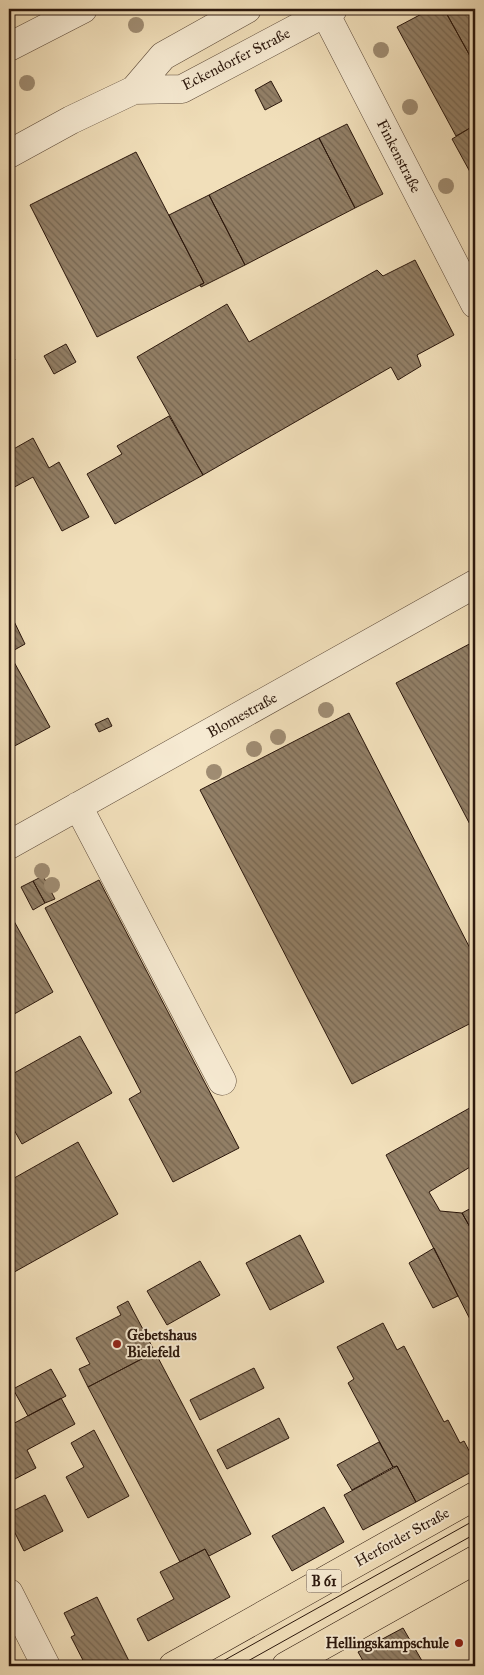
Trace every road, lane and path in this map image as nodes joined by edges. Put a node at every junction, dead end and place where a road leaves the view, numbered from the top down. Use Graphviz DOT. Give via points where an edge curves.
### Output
graph roads {
  1 [pos="83,9"];
  2 [pos="247,9"];
  3 [pos="327,10"];
  4 [pos="9,47"];
  5 [pos="134,90"];
  6 [pos="9,154"];
  7 [pos="475,304"];
  8 [pos="475,584"];
  9 [pos="78,806"];
  10 [pos="9,845"];
  11 [pos="222,1081"];
  12 [pos="475,1496"];
  13 [pos="475,1560"];
  14 [pos="9,1594"];
  15 [pos="294,1664"];
  16 [pos="46,1666"];
  17 [pos="173,1666"];
  1 -- 4 [label="street"];
  2 -- 5 [label="street, Eckendorfer Straße" via="163,56"];
  3 -- 5 [label="street, Eckendorfer Straße" via="182,89"];
  3 -- 7 [label="street, Finkenstraße"];
  5 -- 6 [label="street, Eckendorfer Straße"];
  8 -- 9 [label="street, Blomestraße"];
  9 -- 10 [label="street, Blomestraße"];
  9 -- 11 [label="street"];
  12 -- 17 [label="main road, Herforder Straße / B 61"];
  13 -- 15 [label="main road"];
  14 -- 16 [label="street"];
}
